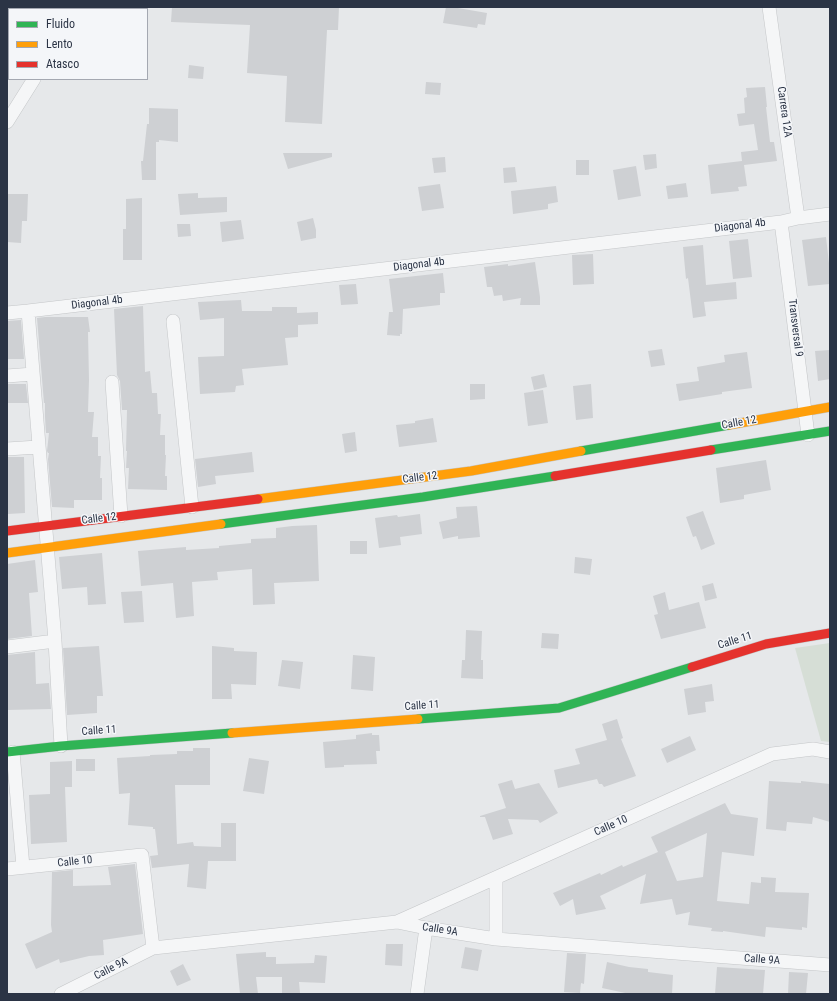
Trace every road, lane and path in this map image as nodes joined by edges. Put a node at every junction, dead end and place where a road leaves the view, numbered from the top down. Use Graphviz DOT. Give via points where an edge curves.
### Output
graph roads {
  1 [pos="769,7"];
  2 [pos="33,80"];
  3 [pos="7,122"];
  4 [pos="830,214"];
  5 [pos="798,218"];
  6 [pos="781,222"];
  7 [pos="28,311"];
  8 [pos="7,313"];
  9 [pos="173,321"];
  10 [pos="33,374"];
  11 [pos="7,376"];
  12 [pos="112,382"];
  13 [pos="830,407"];
  14 [pos="805,411"];
  15 [pos="830,431"];
  16 [pos="808,435"];
  17 [pos="38,447"];
  18 [pos="7,449"];
  19 [pos="547,467"];
  20 [pos="192,507"];
  21 [pos="251,510"];
  22 [pos="121,516"];
  23 [pos="45,526"];
  24 [pos="7,531"];
  25 [pos="46,547"];
  26 [pos="7,552"];
  27 [pos="830,633"];
  28 [pos="55,641"];
  29 [pos="7,646"];
  30 [pos="61,746"];
  31 [pos="10,752"];
  32 [pos="830,752"];
  33 [pos="23,867"];
  34 [pos="7,869"];
  35 [pos="496,878"];
  36 [pos="397,922"];
  37 [pos="426,928"];
  38 [pos="496,939"];
  39 [pos="152,948"];
  40 [pos="830,965"];
  41 [pos="61,994"];
  42 [pos="417,994"];
  1 -- 5 [label="street, Carrera 12A"];
  2 -- 3 [label="street"];
  4 -- 5 [label="street, Diagonal 4b"];
  5 -- 6 [label="street, Diagonal 4b"];
  6 -- 7 [label="street, Diagonal 4b"];
  6 -- 14 [label="street, Transversal 9"];
  7 -- 8 [label="street, Diagonal 4b"];
  7 -- 10 [label="street"];
  9 -- 20 [label="street"];
  10 -- 11 [label="street"];
  10 -- 17 [label="street"];
  12 -- 22 [label="street"];
  13 -- 14 [label="street, Calle 12"];
  14 -- 16 [label="street, Transversal 9"];
  14 -- 19 [label="street, Calle 12"];
  15 -- 16 [label="street, Calle 12"];
  16 -- 19 [label="street, Calle 12"];
  17 -- 18 [label="street"];
  17 -- 23 [label="street"];
  19 -- 21 [label="street, Calle 12" via="471,471"];
  19 -- 21 [label="street, Calle 12" via="423,497"];
  20 -- 21 [label="street, Calle 12"];
  20 -- 22 [label="street, Calle 12"];
  21 -- 25 [label="street, Calle 12"];
  22 -- 23 [label="street, Calle 12"];
  23 -- 24 [label="street, Calle 12"];
  23 -- 25 [label="street"];
  25 -- 26 [label="street, Calle 12"];
  25 -- 28 [label="street"];
  27 -- 30 [label="street, Calle 11" via="766,644 559,708"];
  28 -- 29 [label="street"];
  28 -- 30 [label="street"];
  30 -- 31 [label="street, Calle 11"];
  31 -- 33 [label="street"];
  32 -- 35 [label="street, Calle 10" via="813,749 772,754"];
  33 -- 34 [label="street, Calle 10"];
  33 -- 39 [label="street, Calle 10" via="142,855"];
  35 -- 36 [label="street, Calle 10"];
  35 -- 38 [label="street"];
  36 -- 37 [label="street, Calle 9A"];
  36 -- 39 [label="street, Calle 9A"];
  37 -- 38 [label="street, Calle 9A"];
  37 -- 42 [label="street"];
  38 -- 40 [label="street, Calle 9A"];
  39 -- 41 [label="street, Calle 9A"];
}
